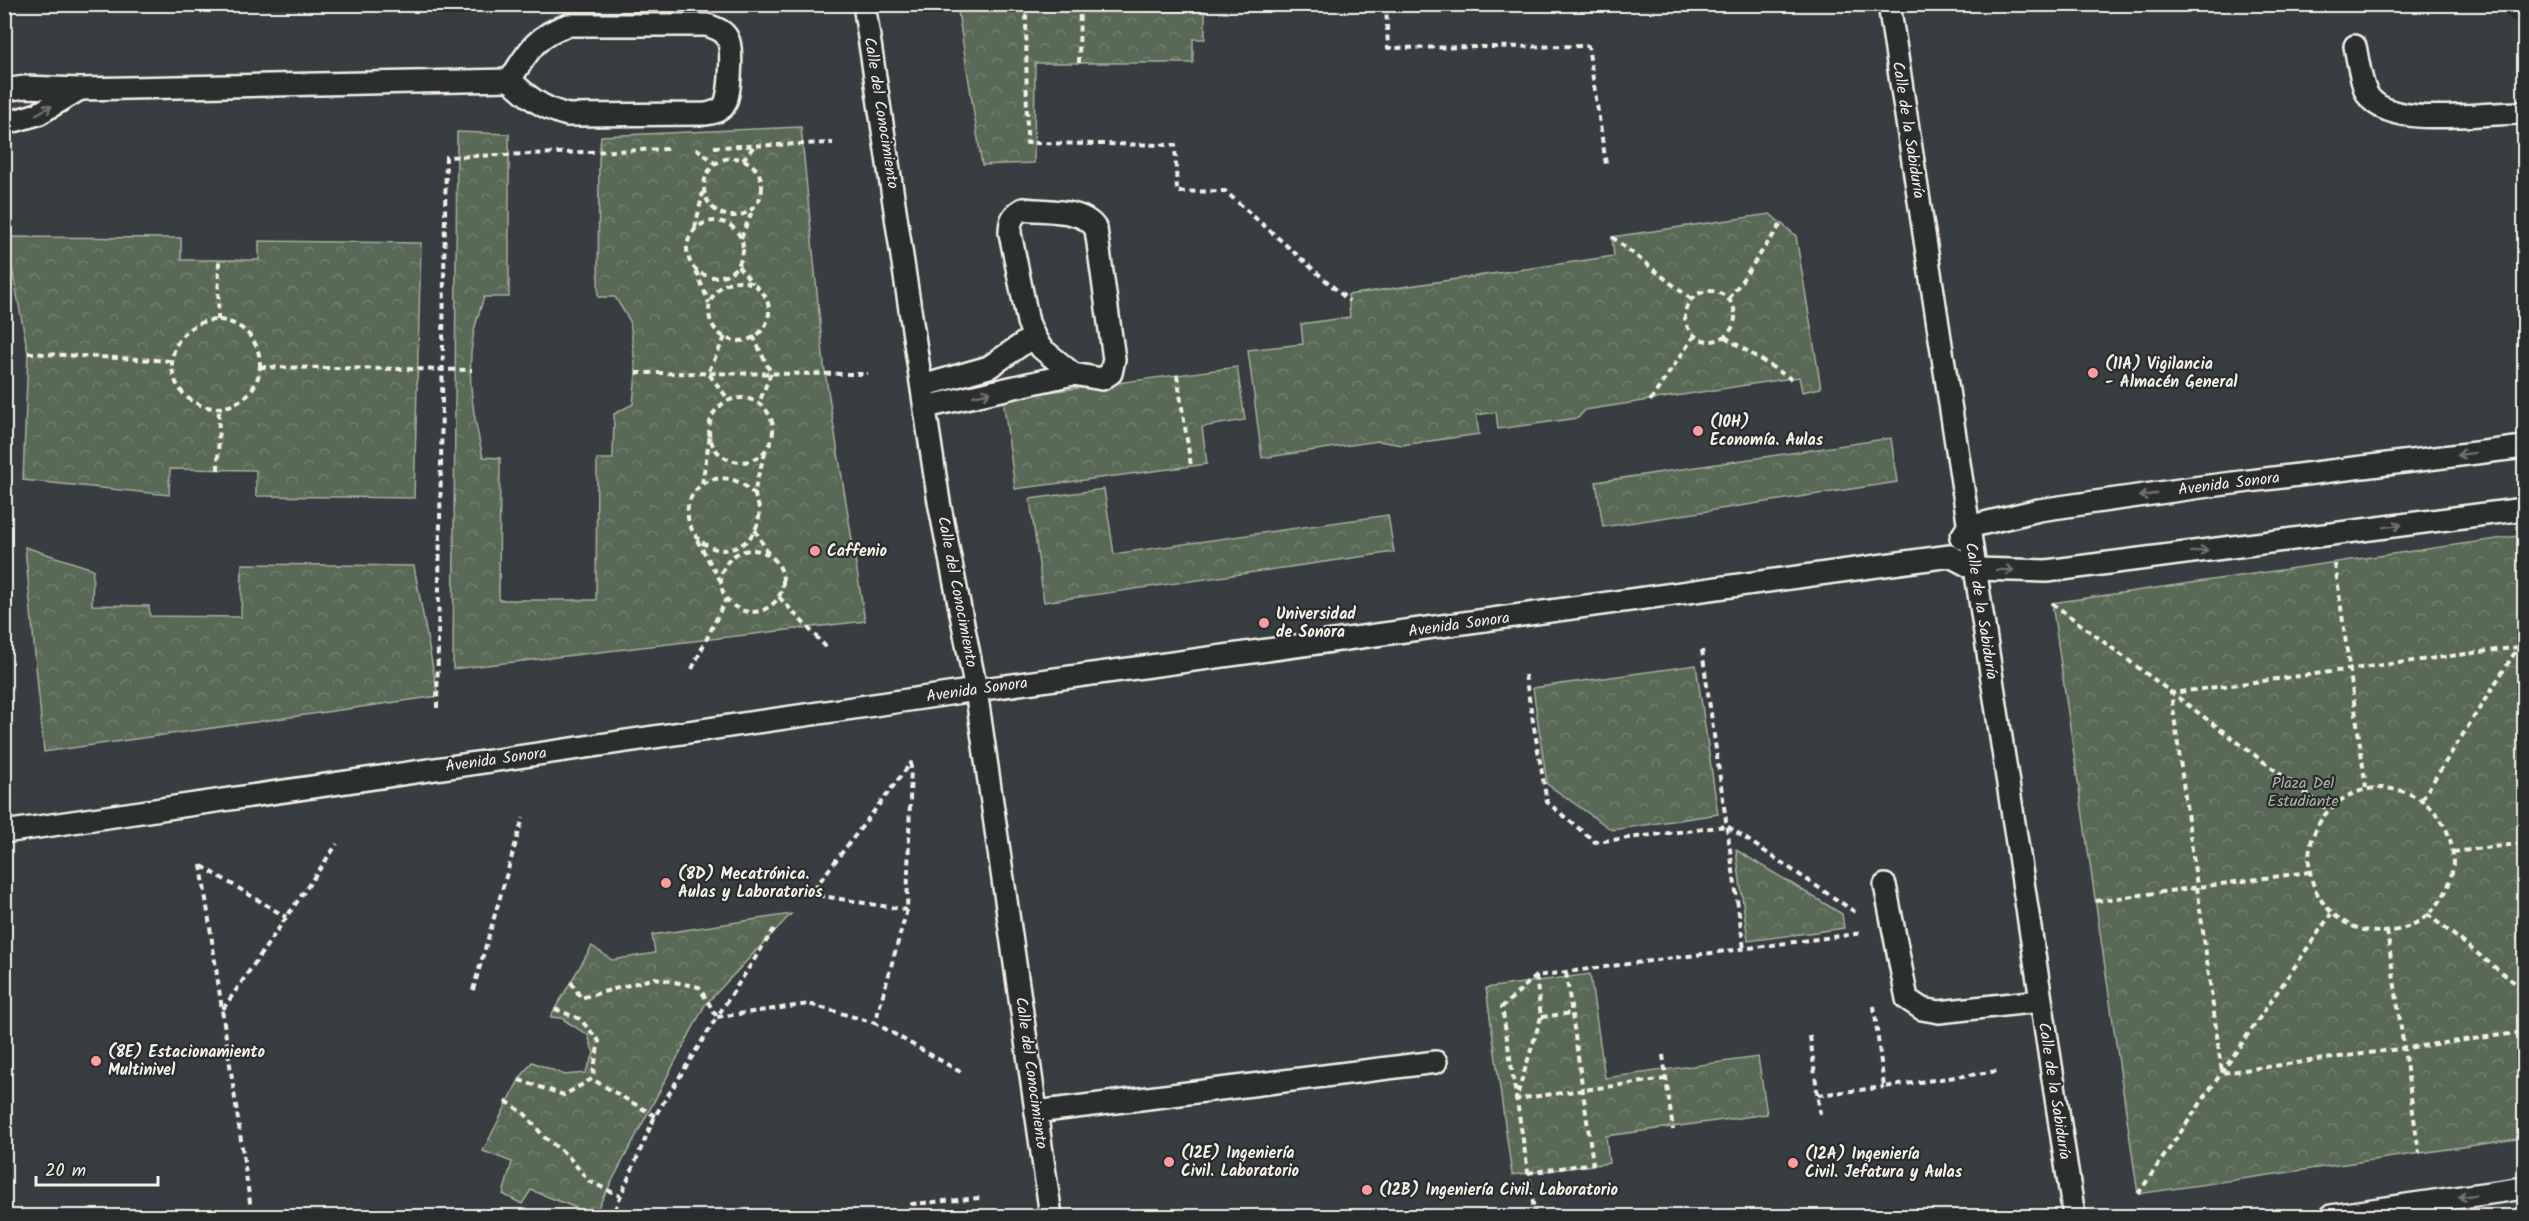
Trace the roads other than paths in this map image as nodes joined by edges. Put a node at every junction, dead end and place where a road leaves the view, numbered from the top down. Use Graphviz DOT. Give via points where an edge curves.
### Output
graph roads {
  1 [pos="864,4"];
  2 [pos="1889,4"];
  3 [pos="2355,46"];
  4 [pos="510,80"];
  5 [pos="80,89"];
  6 [pos="4,90"];
  7 [pos="2524,113"];
  8 [pos="4,124"];
  9 [pos="1034,336"];
  10 [pos="1073,374"];
  11 [pos="923,397"];
  12 [pos="2524,447"];
  13 [pos="2524,509"];
  14 [pos="1968,527"];
  15 [pos="1950,556"];
  16 [pos="1975,569"];
  17 [pos="976,690"];
  18 [pos="4,832"];
  19 [pos="1885,885"];
  20 [pos="2040,1000"];
  21 [pos="1436,1062"];
  22 [pos="1036,1112"];
  23 [pos="2524,1188"];
  24 [pos="1051,1216"];
  25 [pos="2074,1216"];
  26 [pos="2331,1216"];
  1 -- 11 [label="lane, Calle del Conocimiento"];
  2 -- 14 [label="lane, Calle de la Sabiduría"];
  3 -- 7 [label="lane" via="2366,92 2380,108 2423,116"];
  4 -- 4 [label="lane" via="537,104 568,115 706,114 717,112 728,97 729,41 721,30 707,26 568,25 550,30 537,41"];
  4 -- 5 [label="lane"];
  5 -- 6 [label="lane"];
  8 -- 5 [label="lane, one-way" via="38,114"];
  9 -- 10 [label="lane" via="1041,348"];
  9 -- 10 [label="lane" via="1010,233 1014,214 1023,209 1090,219 1096,229 1114,359 1111,373 1102,379"];
  9 -- 11 [label="lane" via="989,367"];
  11 -- 10 [label="lane, one-way"];
  11 -- 17 [label="lane, Calle del Conocimiento"];
  12 -- 14 [label="lane, Avenida Sonora, one-way" via="2039,510"];
  16 -- 13 [label="lane, one-way" via="2047,570"];
  14 -- 15 [label="lane"];
  14 -- 16 [label="lane, Calle de la Sabiduría"];
  15 -- 16 [label="lane"];
  15 -- 17 [label="lane, Avenida Sonora"];
  16 -- 20 [label="lane, Calle de la Sabiduría"];
  17 -- 18 [label="lane, Avenida Sonora"];
  17 -- 22 [label="lane, Calle del Conocimiento"];
  19 -- 20 [label="lane" via="1907,999 1922,1009 1939,1012"];
  20 -- 25 [label="lane, Calle de la Sabiduría"];
  21 -- 22 [label="lane"];
  22 -- 24 [label="lane, Calle del Conocimiento"];
  23 -- 26 [label="lane, one-way"];
}
